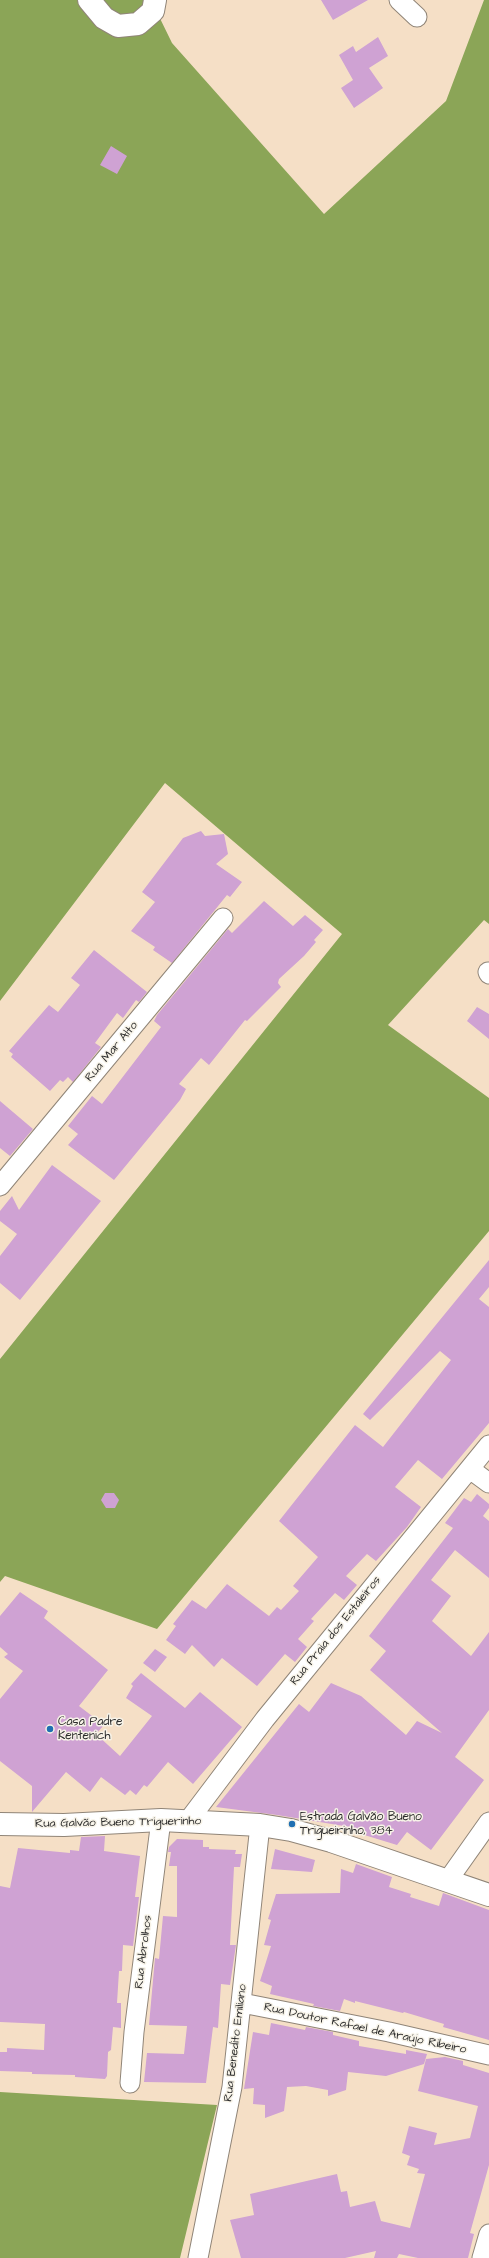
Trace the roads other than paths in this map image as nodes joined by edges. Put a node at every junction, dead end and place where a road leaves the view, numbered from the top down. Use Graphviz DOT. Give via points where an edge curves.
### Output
graph roads {
  1 [pos="89,0"];
  2 [pos="155,0"];
  3 [pos="399,0"];
  4 [pos="417,17"];
  5 [pos="223,918"];
  6 [pos="0,1186"];
  7 [pos="489,1446"];
  8 [pos="470,1468"];
  9 [pos="489,1483"];
  10 [pos="162,1820"];
  11 [pos="188,1821"];
  12 [pos="489,1822"];
  13 [pos="0,1824"];
  14 [pos="260,1825"];
  15 [pos="448,1880"];
  16 [pos="489,1895"];
  17 [pos="242,2003"];
  18 [pos="489,2055"];
  19 [pos="130,2083"];
  20 [pos="489,2234"];
  21 [pos="198,2258"];
  22 [pos="482,2258"];
  1 -- 2 [label="street" via="104,18 118,26 138,24 153,11"];
  3 -- 4 [label="street"];
  5 -- 6 [label="street, Rua Mar Alto"];
  7 -- 8 [label="street, Rua Praia dos Estaleiros"];
  8 -- 9 [label="street"];
  8 -- 11 [label="street, Rua Praia dos Estaleiros" via="265,1719"];
  10 -- 11 [label="street, Rua Galvão Bueno Triguerinho"];
  10 -- 13 [label="street, Rua Galvão Bueno Triguerinho" via="64,1825"];
  10 -- 19 [label="street, Rua Abrolhos" via="134,2032"];
  11 -- 14 [label="street, Rua Galvão Bueno Triguerinho"];
  12 -- 15 [label="street"];
  14 -- 15 [label="street, Rua Galvão Bueno Triguerinho" via="332,1841"];
  14 -- 17 [label="street, Rua Benedito Emiliano"];
  15 -- 16 [label="street, Rua Galvão Bueno Triguerinho"];
  17 -- 18 [label="street, Rua Doutor Rafael de Araújo Ribeiro"];
  17 -- 21 [label="street, Rua Benedito Emiliano" via="232,2087"];
  20 -- 22 [label="street"];
}
